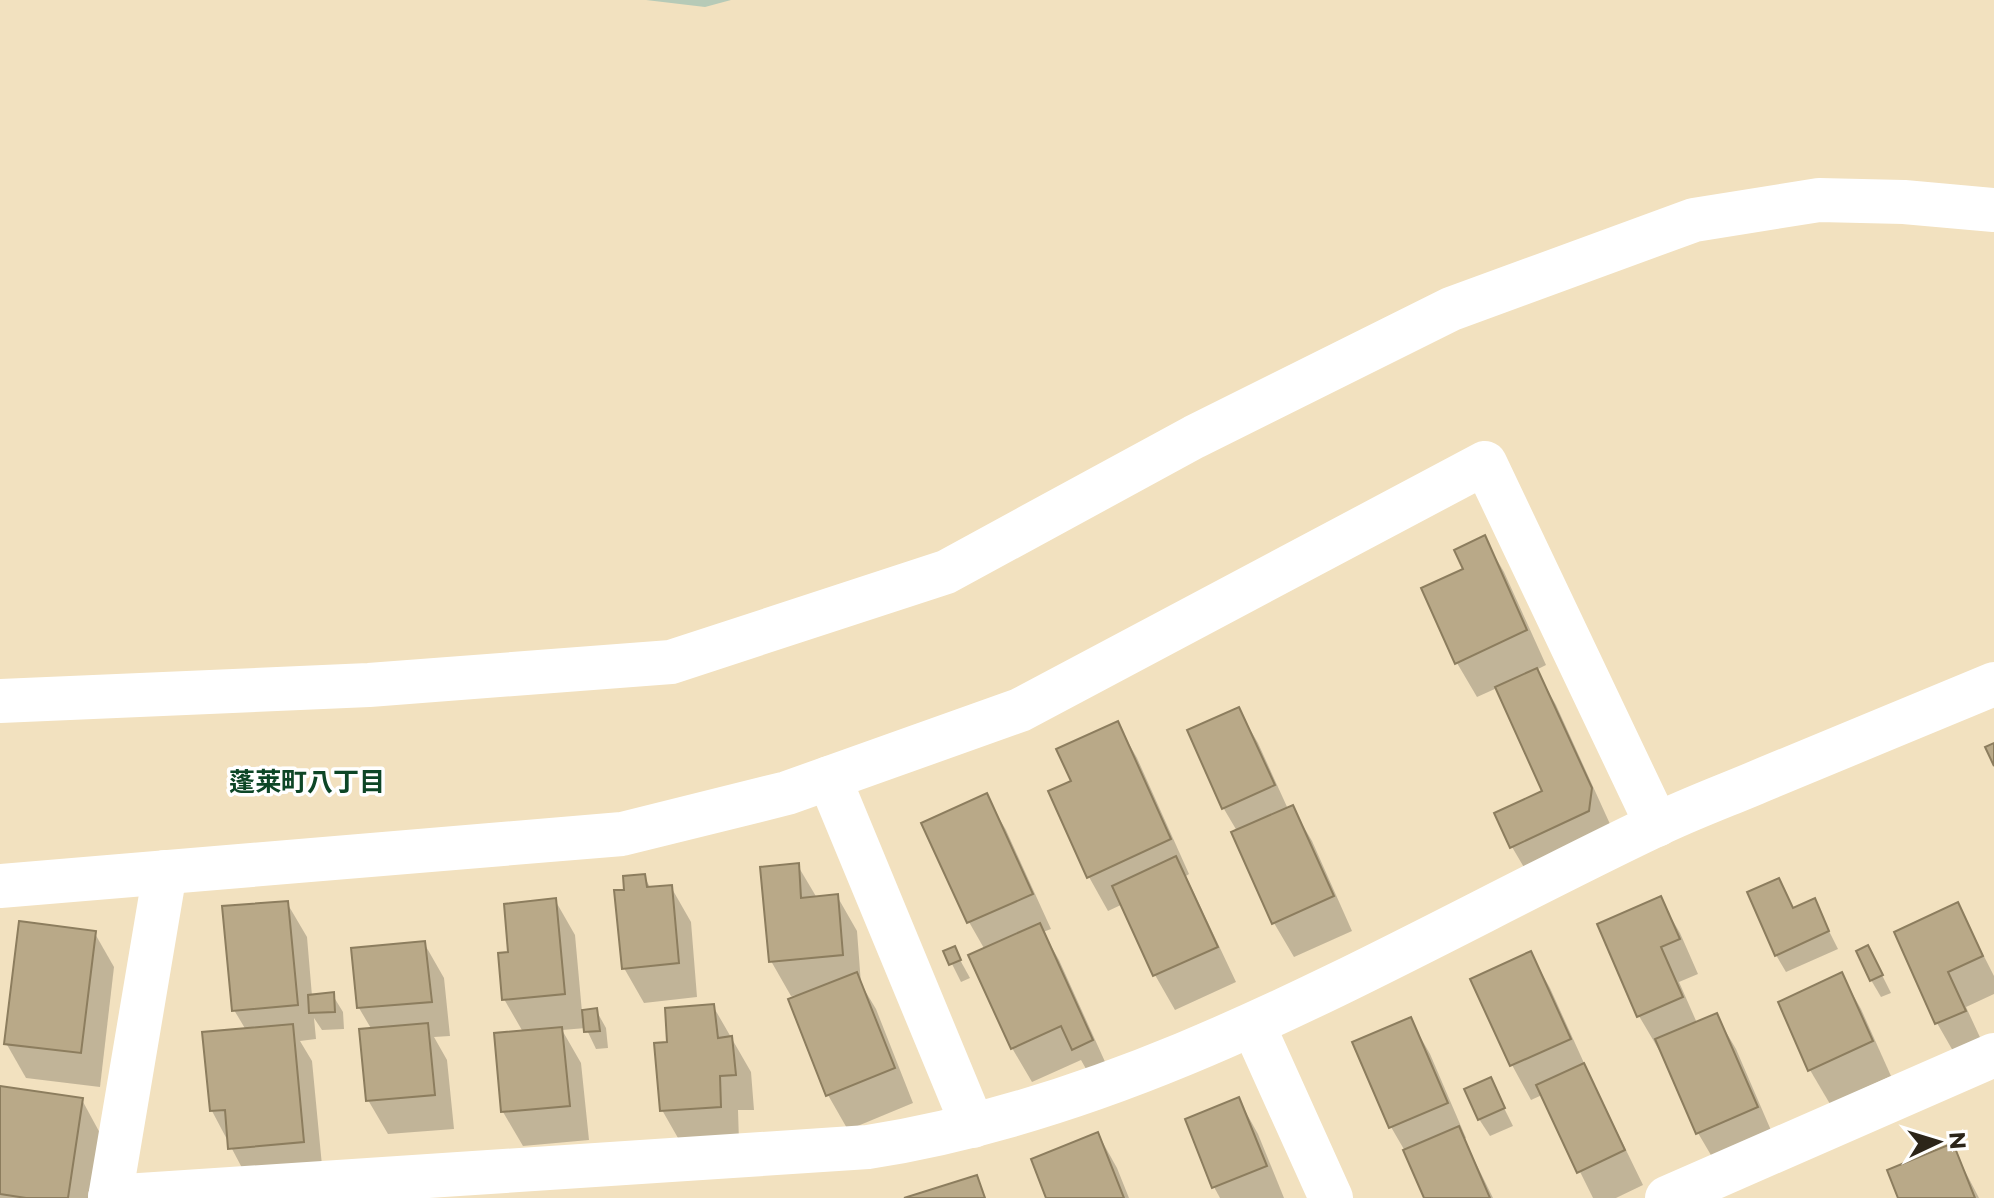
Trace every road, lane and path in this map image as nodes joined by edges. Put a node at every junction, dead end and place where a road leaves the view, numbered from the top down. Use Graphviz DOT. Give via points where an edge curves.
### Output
graph roads {
  1 [pos="1994,210"];
  2 [pos="1994,684"];
  3 [pos="0,701"];
  4 [pos="829,778"];
  5 [pos="1657,825"];
  6 [pos="165,872"];
  7 [pos="0,886"];
  8 [pos="1253,1025"];
  9 [pos="1994,1055"];
  10 [pos="973,1126"];
  11 [pos="110,1198"];
  12 [pos="1331,1198"];
  13 [pos="1667,1198"];
  1 -- 3 [label="street" via="1819,200 1694,220 1451,309 1194,437 946,572 671,662 369,685"];
  2 -- 5 [label="street"];
  4 -- 5 [label="street" via="1020,710 1485,463"];
  4 -- 6 [label="street" via="622,834"];
  4 -- 10 [label="street"];
  5 -- 8 [label="street"];
  6 -- 7 [label="street"];
  6 -- 11 [label="street"];
  8 -- 10 [label="street" via="1113,1081"];
  8 -- 12 [label="street"];
  9 -- 13 [label="street"];
  10 -- 11 [label="street" via="868,1147"];
}
